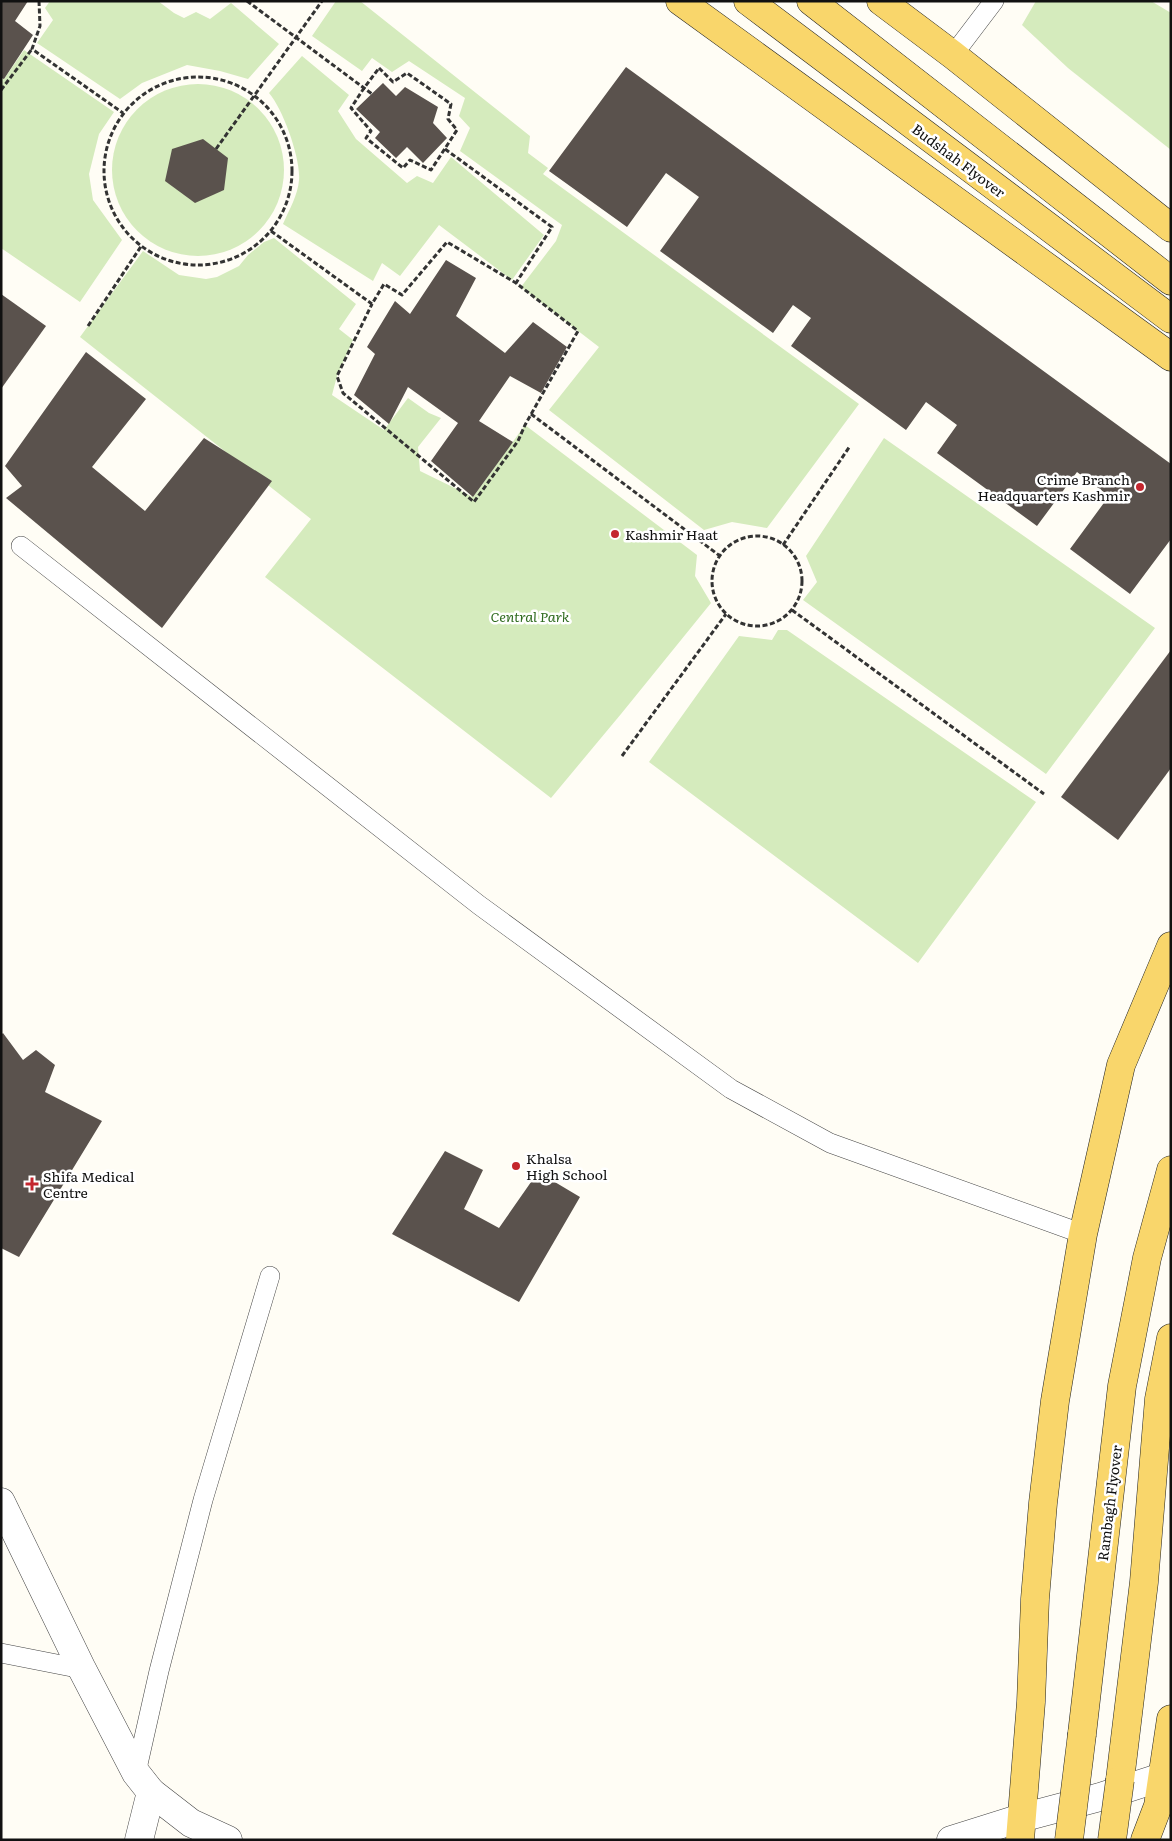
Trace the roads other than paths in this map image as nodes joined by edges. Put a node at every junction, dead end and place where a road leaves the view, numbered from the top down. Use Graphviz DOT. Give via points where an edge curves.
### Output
graph roads {
  1 [pos="680,1"];
  2 [pos="748,1"];
  3 [pos="811,1"];
  4 [pos="881,1"];
  5 [pos="994,1"];
  6 [pos="953,54"];
  7 [pos="1171,228"];
  8 [pos="1171,281"];
  9 [pos="1171,319"];
  10 [pos="1171,358"];
  11 [pos="21,546"];
  12 [pos="1171,946"];
  13 [pos="1171,1170"];
  14 [pos="1082,1234"];
  15 [pos="270,1276"];
  16 [pos="1171,1338"];
  17 [pos="1,1502"];
  18 [pos="1,1653"];
  19 [pos="82,1669"];
  20 [pos="1171,1719"];
  21 [pos="1166,1775"];
  22 [pos="143,1782"];
  23 [pos="1020,1829"];
  24 [pos="138,1840"];
  25 [pos="228,1840"];
  26 [pos="951,1840"];
  27 [pos="1069,1840"];
  28 [pos="1112,1840"];
  29 [pos="1145,1840"];
  1 -- 10 [label="main road"];
  2 -- 9 [label="main road, Budshah Flyover"];
  3 -- 8 [label="main road"];
  4 -- 6 [label="main road"];
  5 -- 6 [label="lane"];
  6 -- 7 [label="main road"];
  11 -- 14 [label="lane" via="479,905 731,1089 830,1144"];
  12 -- 14 [label="main road" via="1121,1065"];
  13 -- 27 [label="main road, Rambagh Flyover, bridge" via="1147,1258 1122,1386"];
  14 -- 23 [label="main road" via="1055,1401 1043,1503"];
  15 -- 22 [label="lane" via="203,1500 160,1671"];
  16 -- 28 [label="main road, bridge" via="1159,1399 1144,1582"];
  17 -- 19 [label="street"];
  18 -- 19 [label="lane"];
  19 -- 22 [label="street"];
  20 -- 21 [label="main road"];
  21 -- 23 [label="street"];
  21 -- 29 [label="main road"];
  22 -- 24 [label="street"];
  22 -- 25 [label="street" via="191,1823"];
  23 -- 26 [label="street"];
}
